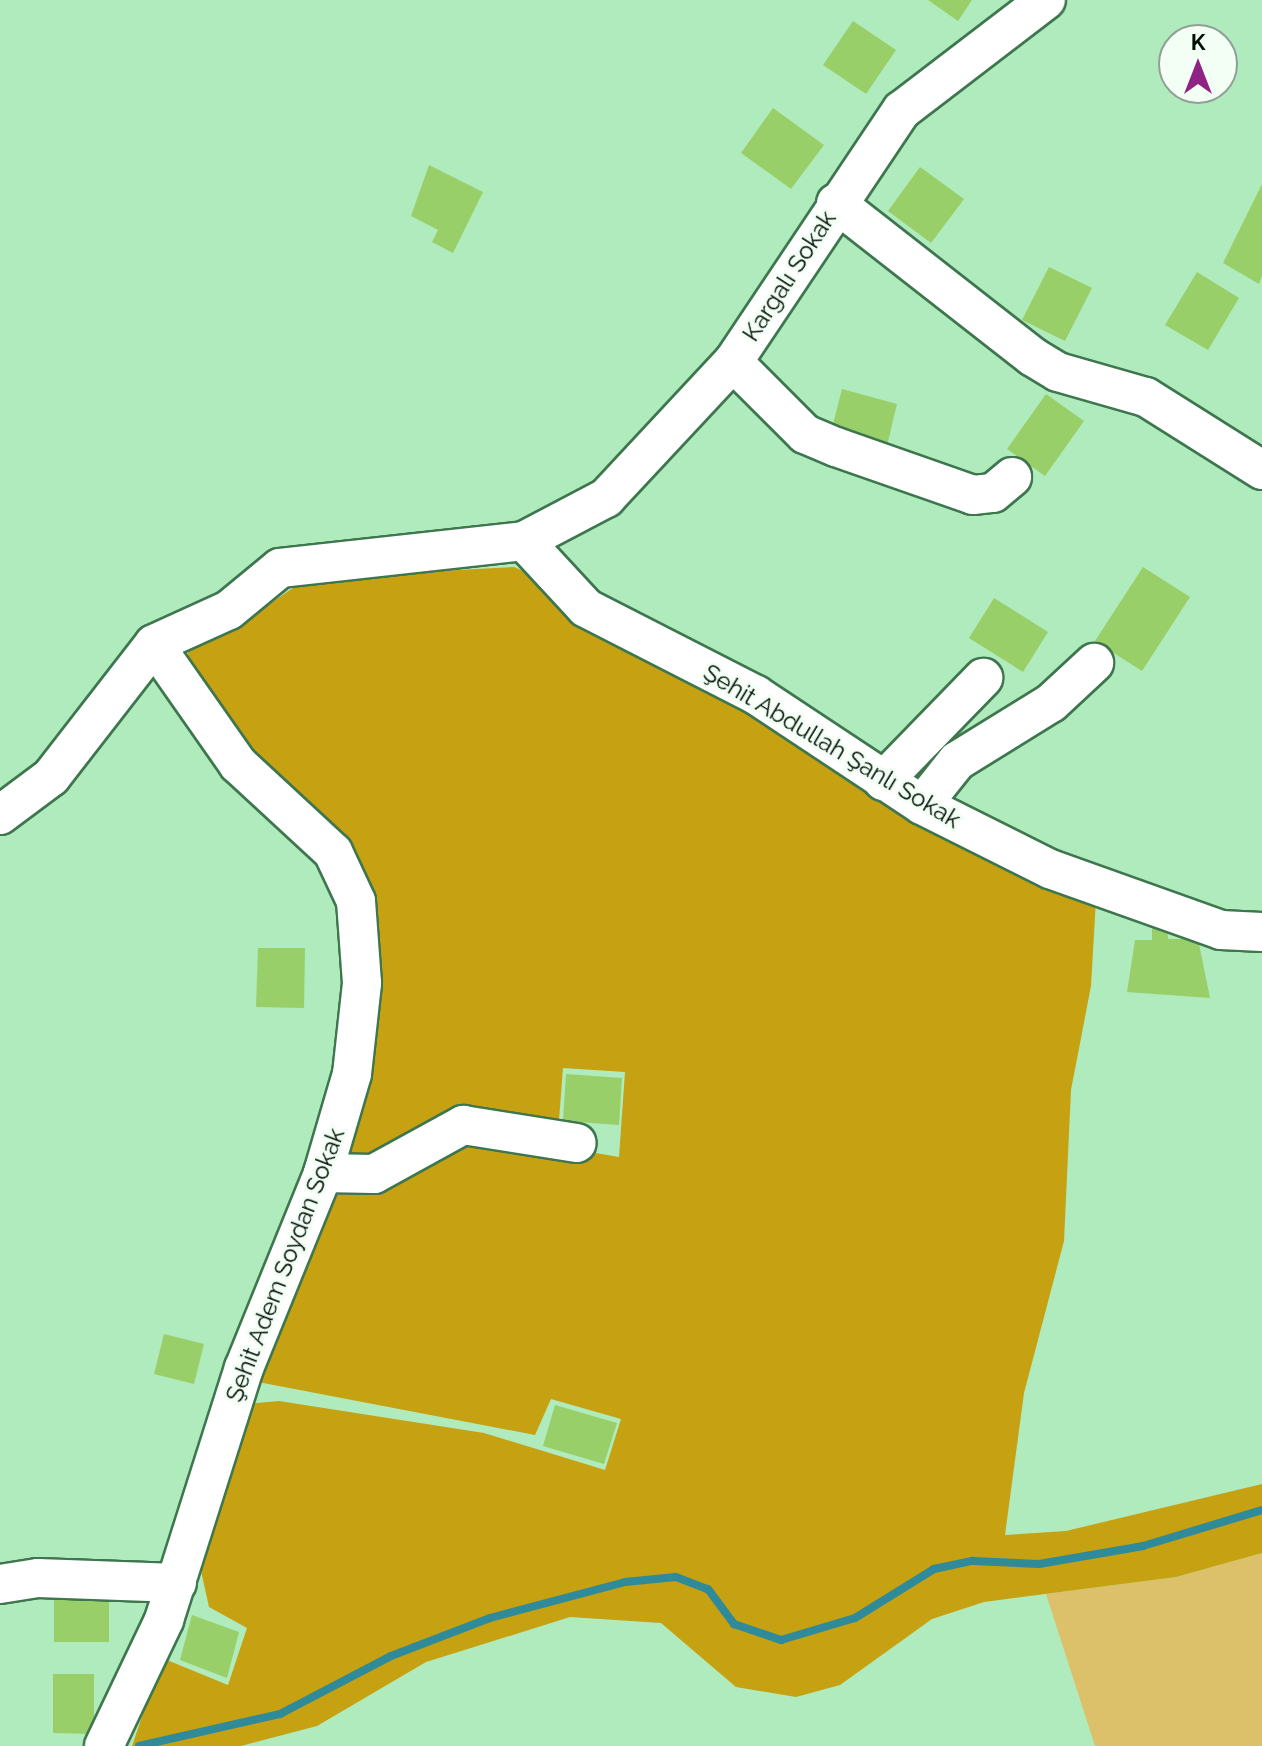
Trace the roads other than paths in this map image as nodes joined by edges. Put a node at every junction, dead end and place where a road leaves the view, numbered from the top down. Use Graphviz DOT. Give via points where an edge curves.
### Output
graph roads {
  1 [pos="1046,0"];
  2 [pos="836,203"];
  3 [pos="733,362"];
  4 [pos="1262,470"];
  5 [pos="1012,477"];
  6 [pos="524,541"];
  7 [pos="154,644"];
  8 [pos="1094,663"];
  9 [pos="983,678"];
  10 [pos="883,781"];
  11 [pos="922,805"];
  12 [pos="0,815"];
  13 [pos="1262,932"];
  14 [pos="577,1143"];
  15 [pos="323,1173"];
  16 [pos="177,1583"];
  17 [pos="0,1584"];
  18 [pos="104,1746"];
  1 -- 2 [label="street, Kargalı Sokak" via="902,110"];
  2 -- 3 [label="street, Kargalı Sokak"];
  2 -- 4 [label="street" via="1033,357 1058,372 1146,397"];
  3 -- 5 [label="street" via="805,434 836,447 973,495 993,493"];
  3 -- 6 [label="street, Kargalı Sokak" via="606,498"];
  6 -- 7 [label="street" via="280,568 229,610"];
  6 -- 10 [label="street, Şehit Abdullah Şanlı Sokak" via="586,608 756,695"];
  7 -- 12 [label="street" via="51,777"];
  7 -- 15 [label="street, Şehit Adem Soydan Sokak" via="238,764 333,852 356,901 359,1023"];
  8 -- 11 [label="street" via="1051,703 957,761"];
  9 -- 10 [label="street"];
  10 -- 11 [label="street, Şehit Abdullah Şanlı Sokak"];
  11 -- 13 [label="street, Şehit Abdullah Şanlı Sokak" via="1050,869 1221,930"];
  14 -- 15 [label="street" via="463,1125 374,1174"];
  15 -- 16 [label="street, Şehit Adem Soydan Sokak" via="244,1368"];
  16 -- 17 [label="street" via="38,1578"];
  16 -- 18 [label="street, Şehit Adem Soydan Sokak"];
}
